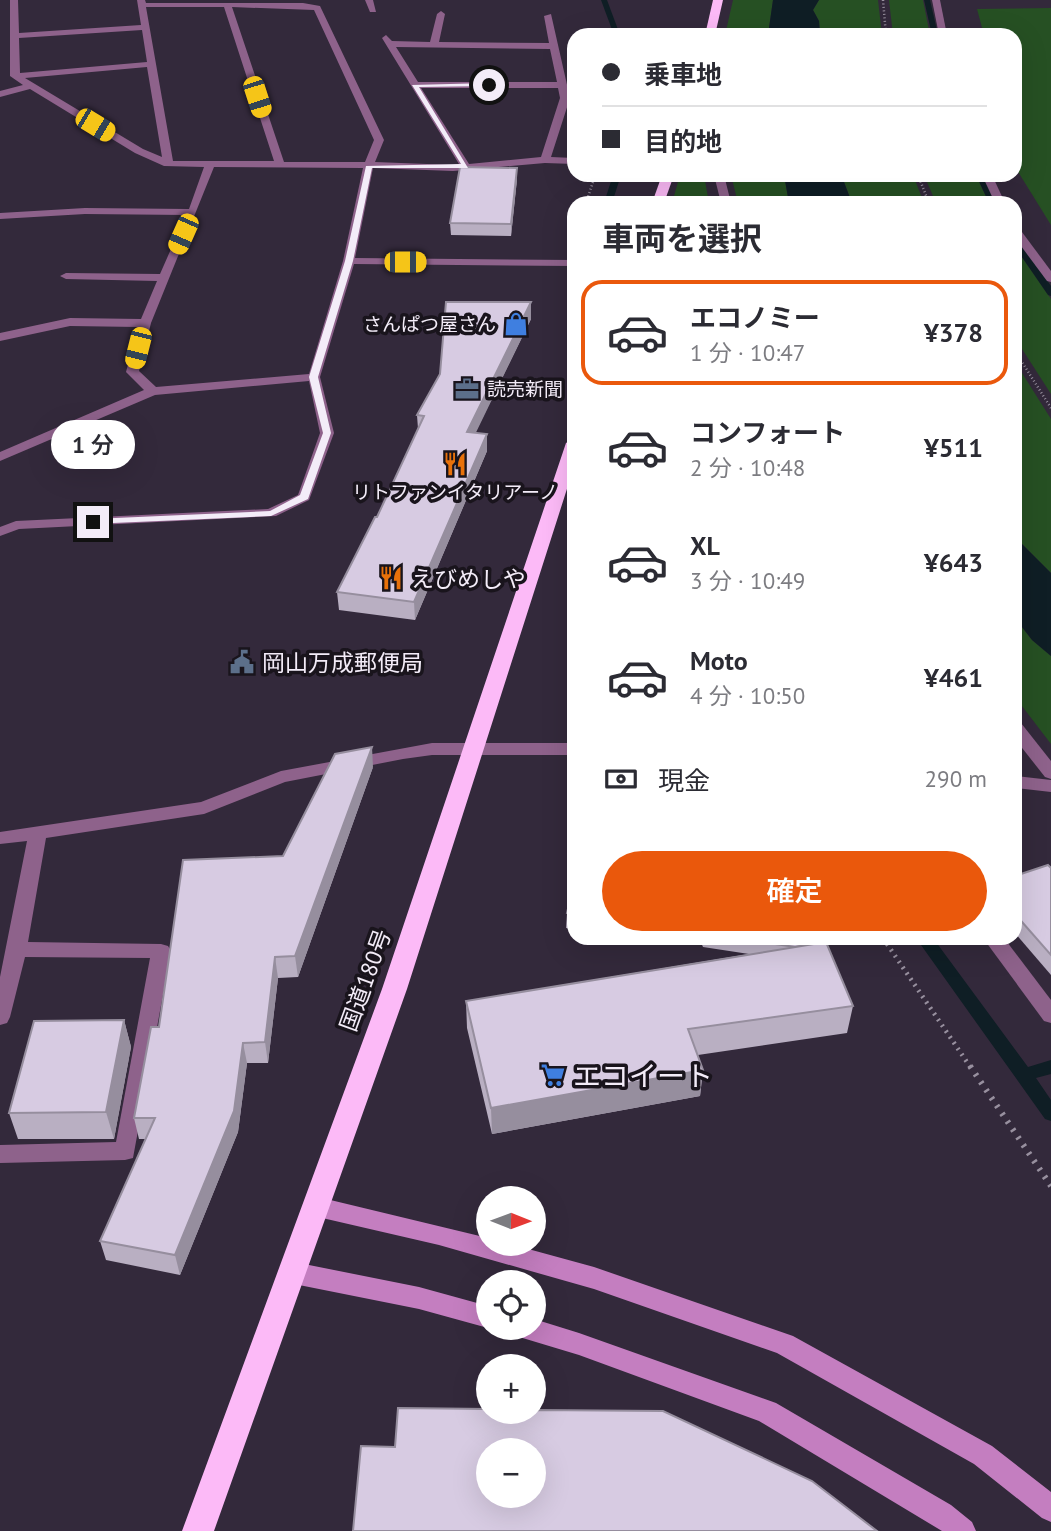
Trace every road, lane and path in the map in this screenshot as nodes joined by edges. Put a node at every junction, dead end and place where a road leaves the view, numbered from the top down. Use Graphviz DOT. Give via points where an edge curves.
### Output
graph roads {
  1 [pos="14,0"];
  2 [pos="369,0"];
  3 [pos="718,0"];
  4 [pos="883,0"];
  5 [pos="936,0"];
  6 [pos="141,2"];
  7 [pos="227,5"];
  8 [pos="373,10"];
  9 [pos="441,14"];
  10 [pos="548,16"];
  11 [pos="144,27"];
  12 [pos="712,28"];
  13 [pos="886,28"];
  14 [pos="942,28"];
  15 [pos="14,36"];
  16 [pos="433,44"];
  17 [pos="555,46"];
  18 [pos="151,64"];
  19 [pos="15,76"];
  20 [pos="415,85"];
  21 [pos="563,85"];
  22 [pos="29,86"];
  23 [pos="0,94"];
  24 [pos="545,160"];
  25 [pos="567,161"];
  26 [pos="168,164"];
  27 [pos="210,165"];
  28 [pos="280,165"];
  29 [pos="369,166"];
  30 [pos="466,166"];
  31 [pos="193,212"];
  32 [pos="0,215"];
  33 [pos="1022,240"];
  34 [pos="349,261"];
  35 [pos="567,263"];
  36 [pos="66,276"];
  37 [pos="163,278"];
  38 [pos="1051,279"];
  39 [pos="145,323"];
  40 [pos="0,337"];
  41 [pos="1022,362"];
  42 [pos="314,377"];
  43 [pos="153,391"];
  44 [pos="1051,408"];
  45 [pos="0,457"];
  46 [pos="567,464"];
  47 [pos="0,532"];
  48 [pos="1022,736"];
  49 [pos="474,748"];
  50 [pos="567,749"];
  51 [pos="1051,773"];
  52 [pos="1022,783"];
  53 [pos="1051,786"];
  54 [pos="37,835"];
  55 [pos="0,838"];
  56 [pos="888,945"];
  57 [pos="997,945"];
  58 [pos="17,949"];
  59 [pos="1051,1014"];
  60 [pos="0,1017"];
  61 [pos="0,1154"];
  62 [pos="1051,1186"];
  63 [pos="318,1207"];
  64 [pos="294,1273"];
  65 [pos="476,1314"];
  66 [pos="546,1334"];
  67 [pos="1051,1509"];
  68 [pos="198,1531"];
  69 [pos="963,1531"];
  1 -- 15 [label="street"];
  2 -- 8 [label="street"];
  3 -- 12 [label="highway"];
  4 -- 13 [label="path"];
  5 -- 14 [label="street"];
  6 -- 7 [label="street"];
  6 -- 11 [label="street"];
  7 -- 28 [label="street"];
  7 -- 29 [label="street" via="317,8 379,140"];
  9 -- 16 [label="street"];
  10 -- 17 [label="street"];
  11 -- 15 [label="street"];
  11 -- 18 [label="street"];
  15 -- 19 [label="street"];
  16 -- 17 [label="street"];
  16 -- 20 [label="street" via="388,41"];
  17 -- 21 [label="street"];
  18 -- 19 [label="street"];
  18 -- 26 [label="street"];
  19 -- 22 [label="street"];
  20 -- 21 [label="street"];
  20 -- 30 [label="street"];
  21 -- 24 [label="street" via="565,98"];
  22 -- 23 [label="street"];
  22 -- 26 [label="street"];
  24 -- 25 [label="street"];
  24 -- 30 [label="street"];
  26 -- 27 [label="street"];
  27 -- 28 [label="street"];
  27 -- 31 [label="street"];
  28 -- 29 [label="street"];
  29 -- 30 [label="street"];
  29 -- 34 [label="street"];
  31 -- 32 [label="street"];
  31 -- 37 [label="street"];
  33 -- 38 [label="street"];
  34 -- 35 [label="street"];
  34 -- 42 [label="street"];
  36 -- 37 [label="street"];
  37 -- 39 [label="street"];
  39 -- 40 [label="street" via="70,322"];
  39 -- 43 [label="street" via="132,372"];
  41 -- 44 [label="path"];
  42 -- 43 [label="street"];
  42 -- 47 [label="street" via="327,433 304,497 271,513 16,526"];
  43 -- 45 [label="street"];
  46 -- 49 [label="highway, 国道180号"];
  48 -- 51 [label="street"];
  49 -- 50 [label="street"];
  49 -- 54 [label="street" via="403,753 281,777 204,808"];
  49 -- 63 [label="highway, 国道180号"];
  52 -- 53 [label="street"];
  54 -- 55 [label="street"];
  54 -- 58 [label="street"];
  56 -- 62 [label="path"];
  57 -- 59 [label="street"];
  58 -- 60 [label="street"];
  58 -- 61 [label="street" via="161,951 125,1151"];
  63 -- 64 [label="highway, 国道180号"];
  63 -- 67 [label="street" via="594,1278 784,1344 983,1455"];
  64 -- 65 [label="street"];
  64 -- 68 [label="highway, 国道180号"];
  66 -- 69 [label="street" via="766,1412 942,1514"];
}
